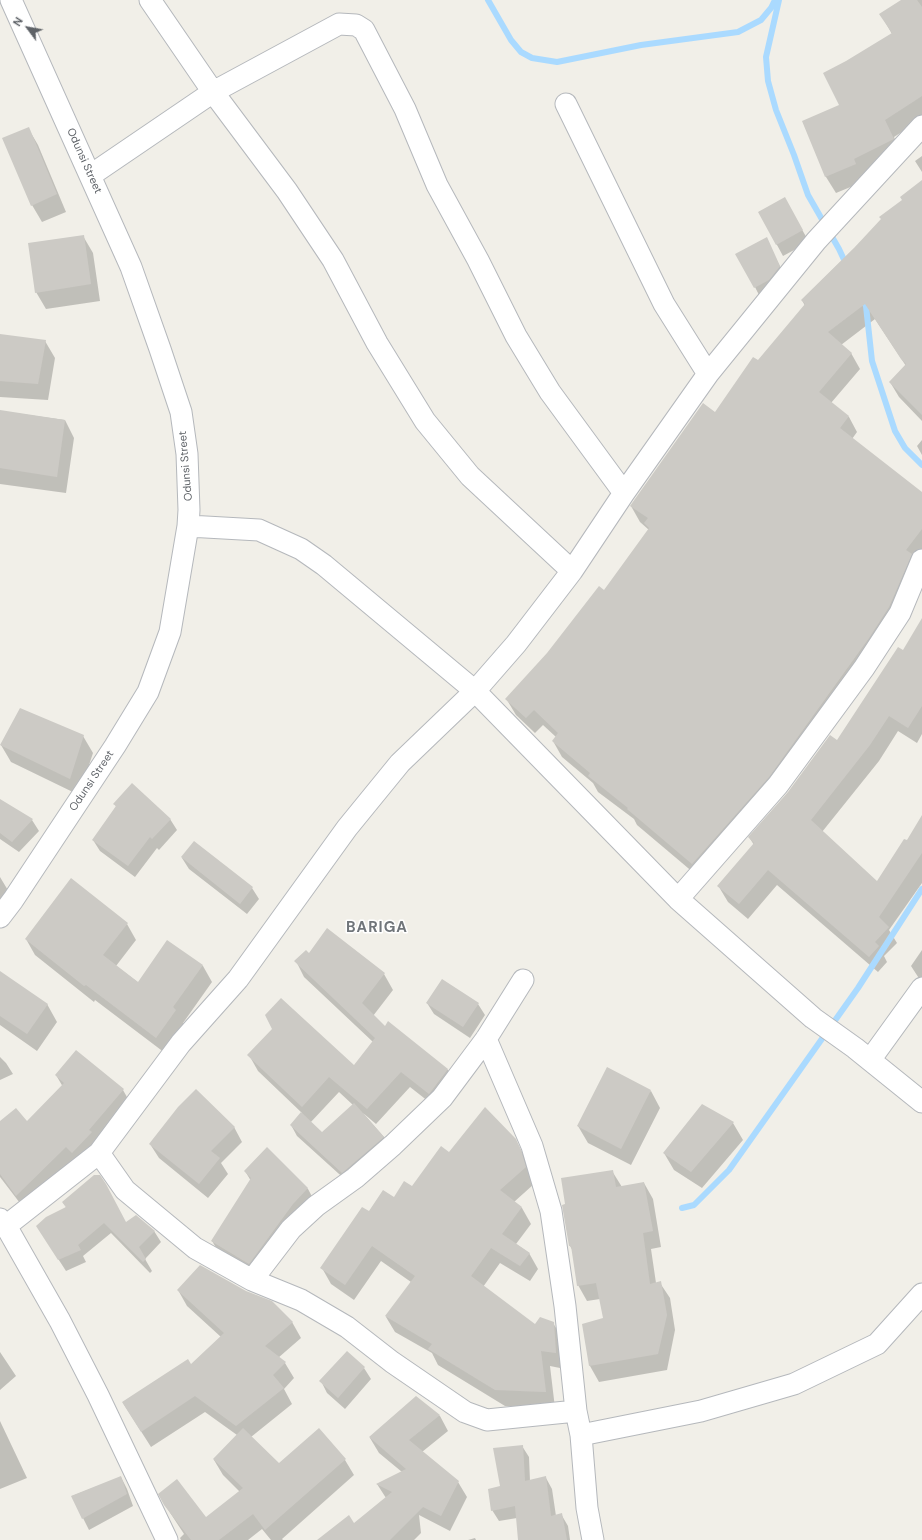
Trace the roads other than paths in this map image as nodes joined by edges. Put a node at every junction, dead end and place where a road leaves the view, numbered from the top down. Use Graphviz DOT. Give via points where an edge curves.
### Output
graph roads {
  1 [pos="11,0"];
  2 [pos="150,0"];
  3 [pos="213,92"];
  4 [pos="566,104"];
  5 [pos="922,126"];
  6 [pos="91,175"];
  7 [pos="708,374"];
  8 [pos="624,493"];
  9 [pos="188,526"];
  10 [pos="922,560"];
  11 [pos="572,571"];
  12 [pos="475,691"];
  13 [pos="678,899"];
  14 [pos="0,917"];
  15 [pos="523,980"];
  16 [pos="922,988"];
  17 [pos="486,1039"];
  18 [pos="862,1054"];
  19 [pos="922,1102"];
  20 [pos="99,1154"];
  21 [pos="3,1222"];
  22 [pos="252,1280"];
  23 [pos="922,1294"];
  24 [pos="576,1411"];
  25 [pos="581,1435"];
  26 [pos="167,1540"];
  27 [pos="592,1540"];
  1 -- 6 [label="street, Odunsi Street"];
  2 -- 3 [label="street"];
  3 -- 6 [label="street"];
  3 -- 8 [label="street" via="339,24 356,25 364,30 405,109 437,185 516,336 550,392"];
  3 -- 11 [label="street" via="288,191 333,260 377,343 425,421 470,476"];
  4 -- 7 [label="street" via="664,304"];
  5 -- 7 [label="street" via="816,241"];
  6 -- 9 [label="street, Odunsi Street" via="131,266 181,412 187,454"];
  7 -- 8 [label="street"];
  8 -- 11 [label="street"];
  9 -- 12 [label="street" via="259,530 301,549 324,565"];
  9 -- 14 [label="street, Odunsi Street" via="170,632 148,692 115,746"];
  10 -- 13 [label="street" via="900,613 864,668 778,785"];
  11 -- 12 [label="street" via="516,644"];
  12 -- 13 [label="street"];
  12 -- 20 [label="street" via="400,763 347,828 238,979 182,1043"];
  13 -- 18 [label="street" via="813,1018"];
  15 -- 17 [label="street"];
  16 -- 18 [label="street"];
  17 -- 22 [label="street" via="442,1098 372,1164 316,1206 291,1229"];
  17 -- 24 [label="street" via="532,1146 551,1211 565,1306"];
  18 -- 19 [label="street"];
  20 -- 21 [label="street"];
  20 -- 22 [label="street" via="126,1190 157,1217 195,1248"];
  21 -- 26 [label="street" via="67,1334"];
  22 -- 24 [label="street" via="301,1300 347,1327 464,1412 487,1420"];
  23 -- 25 [label="street" via="876,1344 794,1384 701,1411"];
  24 -- 25 [label="street"];
  25 -- 27 [label="street"];
}
